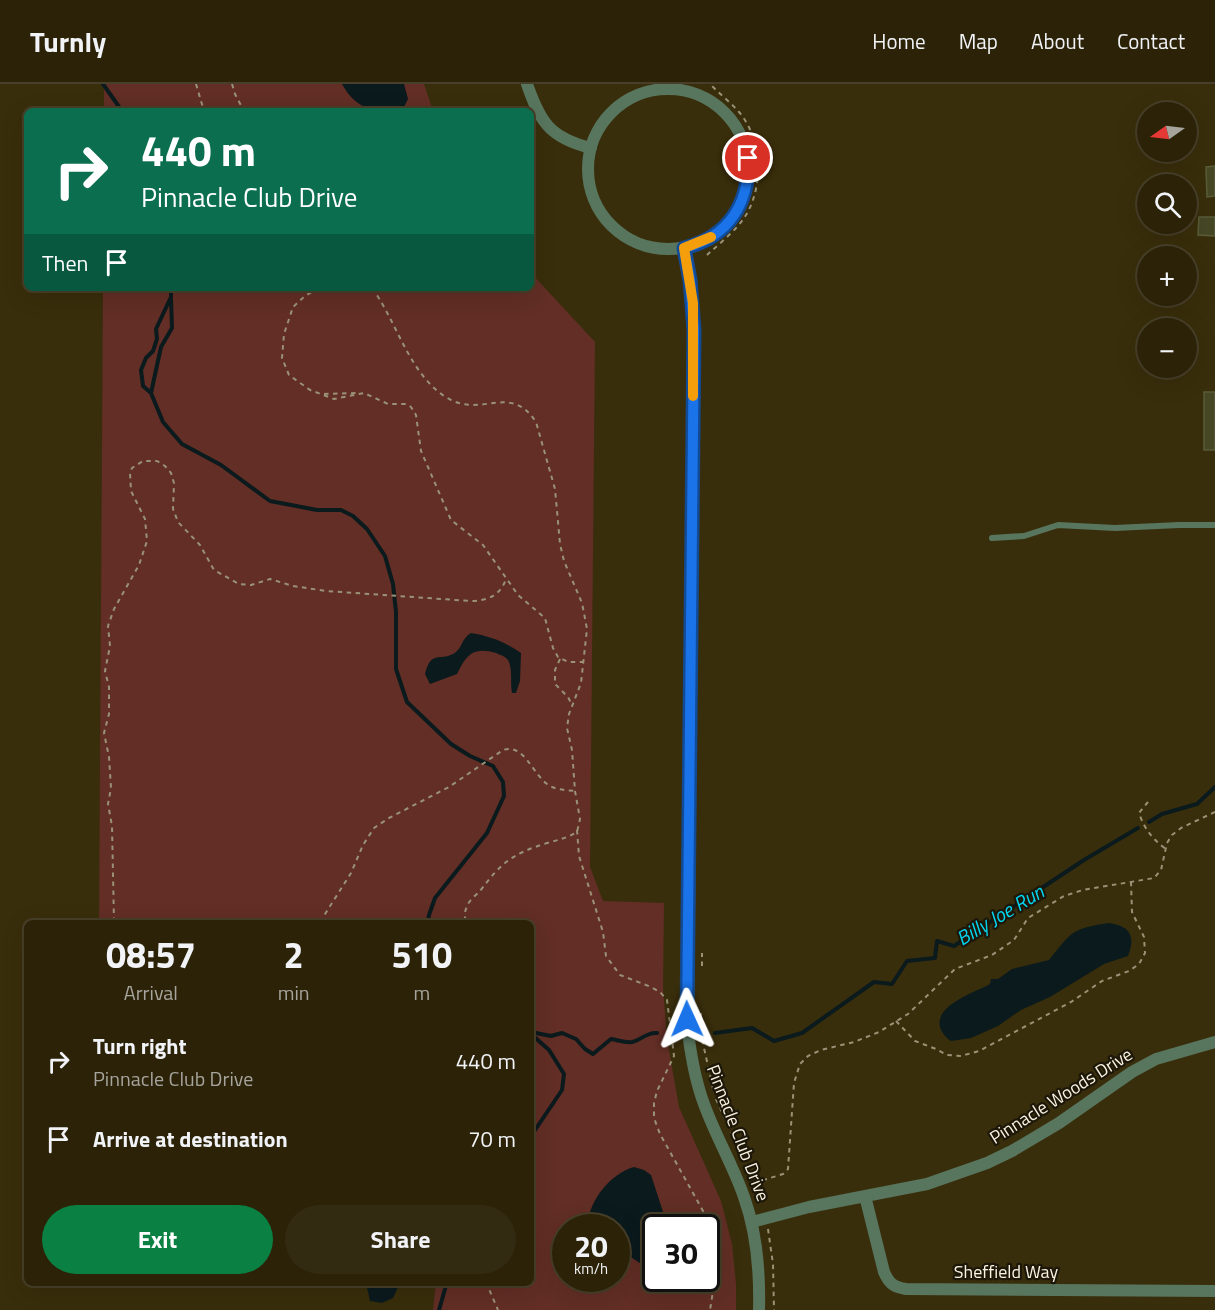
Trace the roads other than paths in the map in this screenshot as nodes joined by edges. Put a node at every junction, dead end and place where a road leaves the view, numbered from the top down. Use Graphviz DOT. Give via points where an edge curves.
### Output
graph roads {
  1 [pos="527,84"];
  2 [pos="683,87"];
  3 [pos="591,148"];
  4 [pos="684,248"];
  5 [pos="1215,525"];
  6 [pos="992,538"];
  7 [pos="1215,1042"];
  8 [pos="865,1196"];
  9 [pos="752,1222"];
  10 [pos="1215,1291"];
  11 [pos="759,1310"];
  1 -- 3 [label="street" via="538,115 550,129 575,144"];
  2 -- 3 [label="street" via="652,90 626,100 603,122"];
  2 -- 4 [label="street" via="708,99 728,116 744,142 748,158 740,204 726,225 705,241"];
  3 -- 4 [label="street" via="590,189 612,226 645,246"];
  4 -- 9 [label="street, Pinnacle Club Drive" via="694,330 688,1032 704,1102"];
  5 -- 6 [label="lane" via="1058,525 1024,536"];
  7 -- 8 [label="street, Pinnacle Woods Drive" via="1156,1059 1059,1124 987,1163 927,1184"];
  8 -- 9 [label="street, Pinnacle Woods Drive"];
  8 -- 10 [label="street, Sheffield Way" via="884,1272 895,1287"];
  9 -- 11 [label="street, Pinnacle Club Drive"];
}
